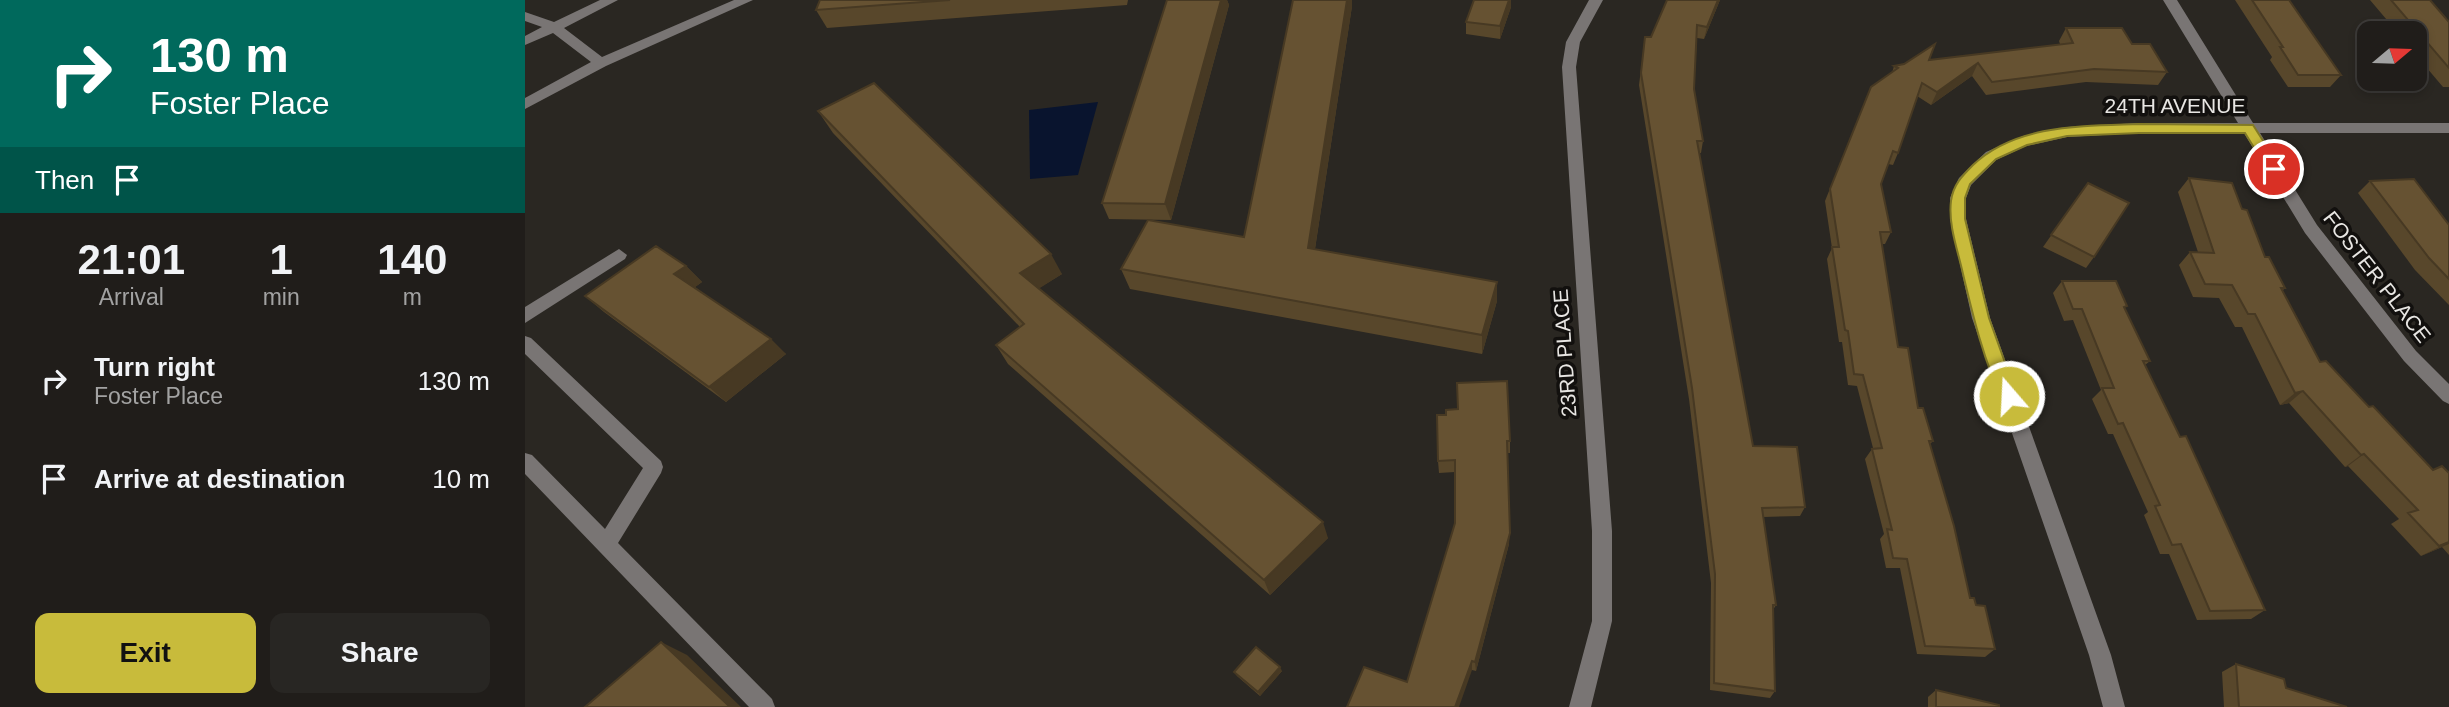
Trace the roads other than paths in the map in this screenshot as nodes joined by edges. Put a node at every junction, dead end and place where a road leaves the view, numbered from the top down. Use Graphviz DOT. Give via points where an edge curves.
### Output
graph roads {
  1 [pos="611,0"];
  2 [pos="746,0"];
  3 [pos="1596,0"];
  4 [pos="2169,0"];
  5 [pos="525,16"];
  6 [pos="552,26"];
  7 [pos="525,41"];
  8 [pos="601,63"];
  9 [pos="525,104"];
  10 [pos="2449,128"];
  11 [pos="2249,129"];
  12 [pos="619,256"];
  13 [pos="525,316"];
  14 [pos="525,343"];
  15 [pos="2449,396"];
  16 [pos="525,461"];
  17 [pos="606,545"];
  18 [pos="764,707"];
  19 [pos="1580,707"];
  20 [pos="2114,707"];
  1 -- 6 [label="street"];
  2 -- 8 [label="street"];
  3 -- 19 [label="street, 23RD PLACE" via="1573,43 1569,67 1602,531 1602,621"];
  4 -- 11 [label="street, FOSTER PLACE"];
  5 -- 6 [label="street"];
  6 -- 7 [label="street"];
  6 -- 8 [label="street"];
  8 -- 9 [label="street"];
  10 -- 11 [label="street, 24TH AVENUE"];
  11 -- 15 [label="street, FOSTER PLACE" via="2327,250 2410,356"];
  11 -- 20 [label="street, 24TH AVENUE" via="2088,130 2035,138 1991,156 1964,182 1958,198 1958,219 1982,318"];
  12 -- 13 [label="street"];
  14 -- 17 [label="street" via="654,467"];
  16 -- 17 [label="street"];
  17 -- 18 [label="street"];
}
